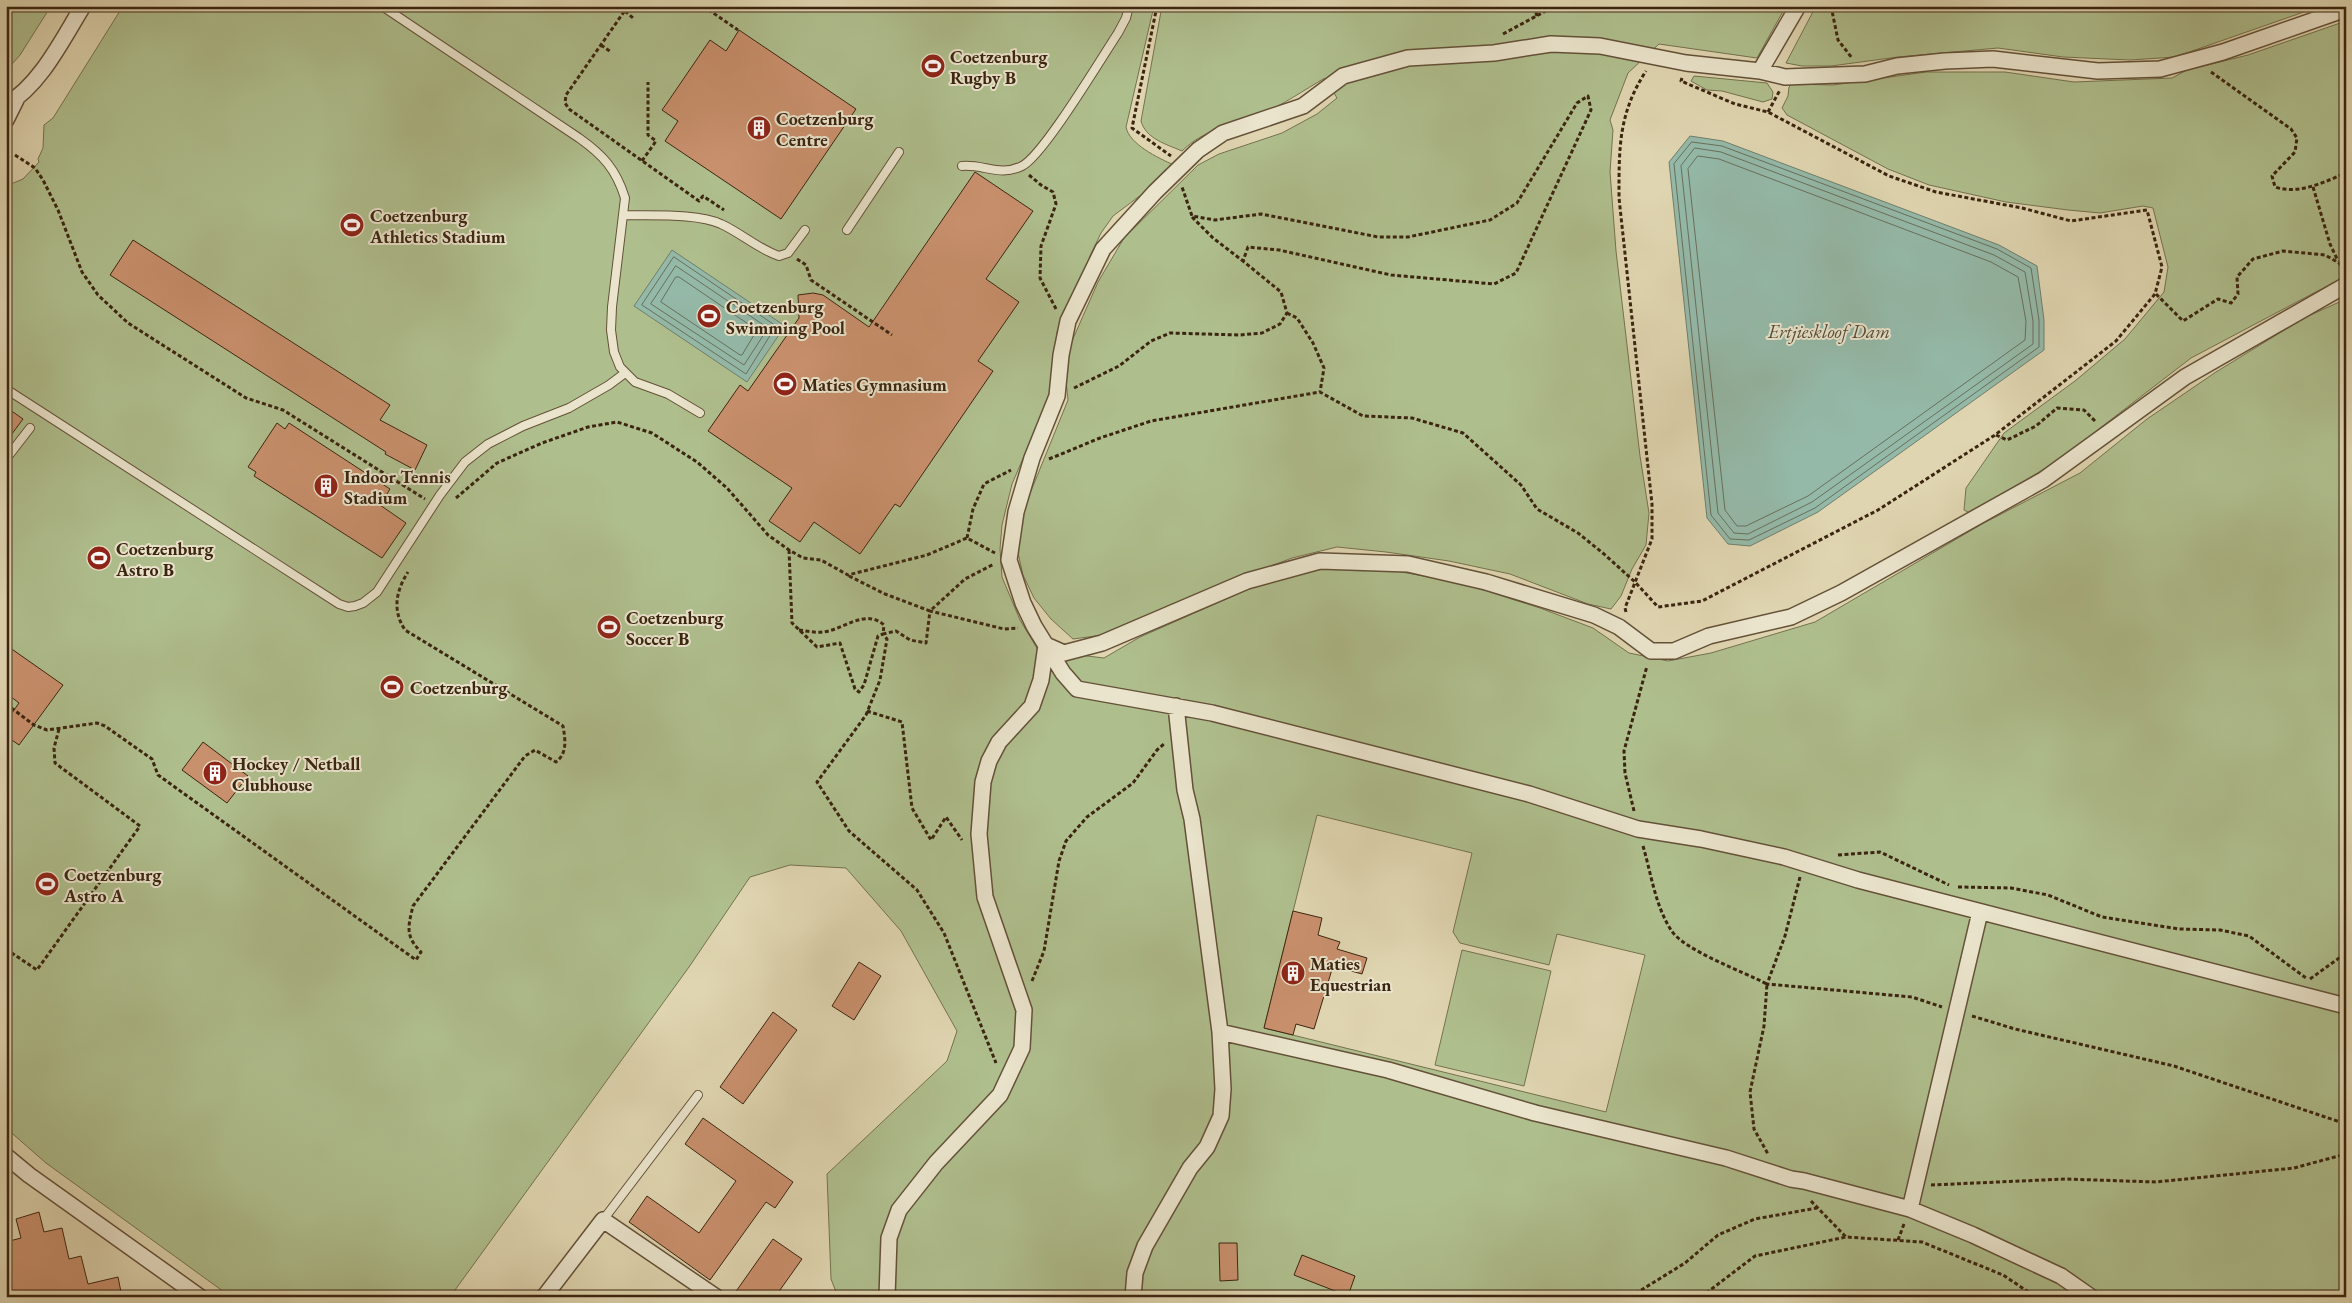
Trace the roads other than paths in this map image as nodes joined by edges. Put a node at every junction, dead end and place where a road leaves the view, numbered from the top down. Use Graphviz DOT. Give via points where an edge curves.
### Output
graph roads {
  1 [pos="83,6"];
  2 [pos="382,6"];
  3 [pos="1130,6"];
  4 [pos="1798,6"];
  5 [pos="2346,9"];
  6 [pos="1760,71"];
  7 [pos="11,102"];
  8 [pos="6,120"];
  9 [pos="899,152"];
  10 [pos="962,166"];
  11 [pos="625,215"];
  12 [pos="806,230"];
  13 [pos="847,230"];
  14 [pos="2346,285"];
  15 [pos="625,373"];
  16 [pos="6,389"];
  17 [pos="700,413"];
  18 [pos="30,428"];
  19 [pos="6,459"];
  20 [pos="1046,645"];
  21 [pos="1176,706"];
  22 [pos="1980,912"];
  23 [pos="2346,1006"];
  24 [pos="1220,1032"];
  25 [pos="698,1095"];
  26 [pos="6,1156"];
  27 [pos="1910,1209"];
  28 [pos="603,1220"];
  29 [pos="200,1297"];
  30 [pos="544,1297"];
  31 [pos="716,1297"];
  32 [pos="887,1297"];
  33 [pos="1133,1297"];
  34 [pos="2092,1297"];
  1 -- 7 [label="street" via="40,73"];
  2 -- 11 [label="lane" via="598,151 620,181"];
  3 -- 10 [label="lane" via="1118,33 1047,141 1024,166 998,171"];
  4 -- 6 [label="street"];
  5 -- 6 [label="street" via="2223,52 2160,69 2098,70 1993,59 1897,66 1865,74 1785,76"];
  6 -- 20 [label="street" via="1686,63 1600,46 1550,44 1494,53 1408,58 1343,76 1303,106 1223,133 1198,150 1103,249 1068,321 1057,396 1032,458 1016,512 1009,560 1023,603"];
  7 -- 8 [label="street"];
  9 -- 13 [label="lane"];
  11 -- 12 [label="lane" via="705,219 732,229 779,256 788,253"];
  11 -- 15 [label="lane" via="611,330 614,352"];
  14 -- 20 [label="street" via="2185,377 2043,480 1832,597 1791,617 1709,636 1674,651 1651,651 1594,615 1486,582 1408,564 1320,561 1247,581 1102,642 1064,653"];
  15 -- 16 [label="lane" via="569,408 488,444 465,462 382,586 363,603 348,607 253,551"];
  15 -- 17 [label="lane" via="635,382 668,394"];
  18 -- 19 [label="lane"];
  20 -- 21 [label="street" via="1077,689"];
  20 -- 32 [label="street" via="1041,680 1032,706 999,742 988,761 979,834 985,897 1024,1010 1022,1048 1000,1095 936,1163 899,1210 890,1238"];
  21 -- 22 [label="street" via="1212,712 1529,794 1638,829 1784,857"];
  21 -- 24 [label="street"];
  22 -- 23 [label="street"];
  22 -- 27 [label="street"];
  24 -- 27 [label="street" via="1388,1070 1535,1113 1726,1158 1790,1179"];
  24 -- 33 [label="street" via="1223,1089 1220,1116 1207,1147 1190,1168 1145,1246 1135,1273"];
  25 -- 28 [label="lane"];
  26 -- 29 [label="street"];
  27 -- 34 [label="street" via="2061,1276"];
  28 -- 30 [label="street"];
  28 -- 31 [label="street"];
}
